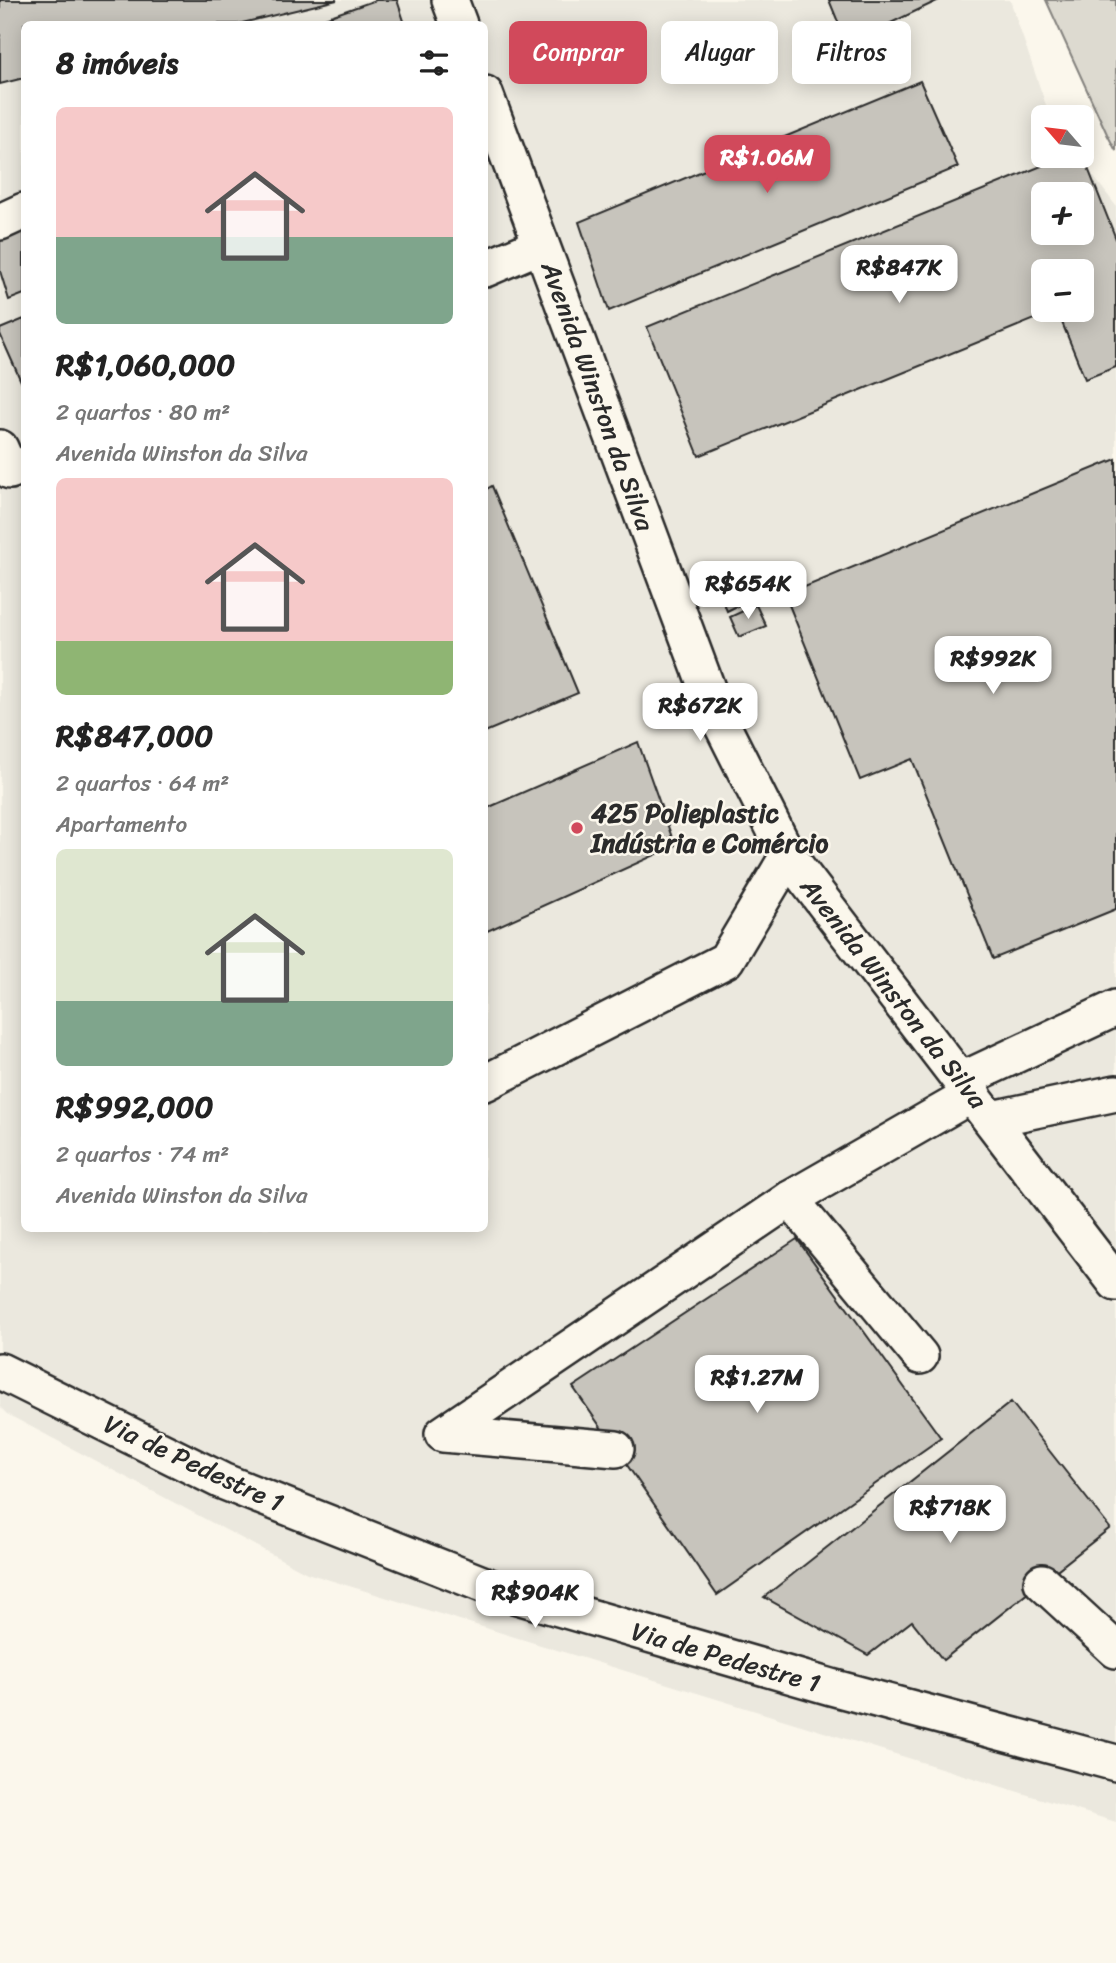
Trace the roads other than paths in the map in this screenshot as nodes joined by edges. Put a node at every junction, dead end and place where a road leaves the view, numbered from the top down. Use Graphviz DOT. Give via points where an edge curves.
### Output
graph roads {
  1 [pos="488,101"];
  2 [pos="21,212"];
  3 [pos="0,222"];
  4 [pos="541,245"];
  5 [pos="488,268"];
  6 [pos="0,447"];
  7 [pos="21,466"];
  8 [pos="788,856"];
  9 [pos="1116,1008"];
  10 [pos="488,1081"];
  11 [pos="1116,1093"];
  12 [pos="976,1098"];
  13 [pos="790,1199"];
  14 [pos="1116,1283"];
  15 [pos="920,1356"];
  16 [pos="0,1371"];
  17 [pos="616,1450"];
  18 [pos="1042,1582"];
  19 [pos="1116,1650"];
  20 [pos="1116,1763"];
  1 -- 4 [label="street, Avenida Winston da Silva"];
  2 -- 3 [label="street"];
  4 -- 5 [label="street"];
  4 -- 8 [label="street, Avenida Winston da Silva" via="717,715"];
  6 -- 7 [label="street" via="10,471"];
  8 -- 10 [label="street" via="726,960"];
  8 -- 12 [label="street, Avenida Winston da Silva"];
  9 -- 12 [label="street"];
  11 -- 12 [label="street"];
  12 -- 13 [label="street"];
  12 -- 14 [label="street, Avenida Winston da Silva"];
  13 -- 15 [label="street"];
  13 -- 17 [label="street" via="443,1434"];
  16 -- 20 [label="street, Via de Pedestre 1" via="222,1480 500,1591"];
  18 -- 19 [label="street"];
}
